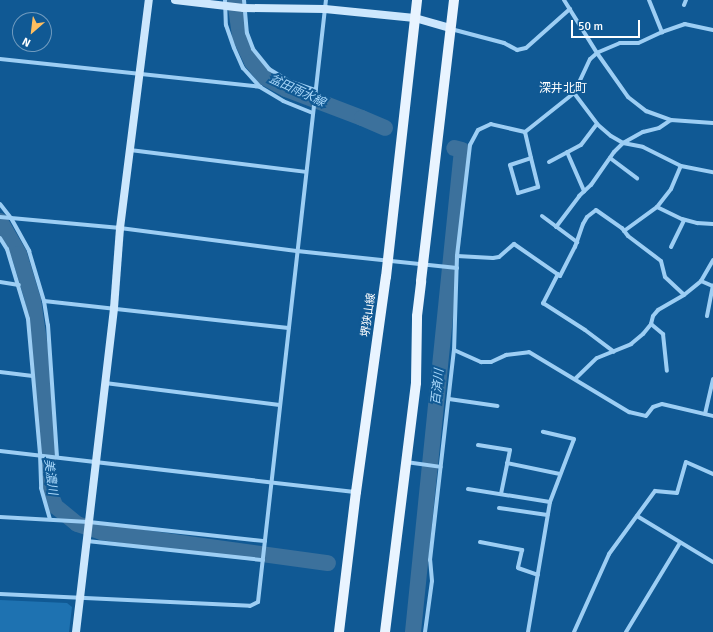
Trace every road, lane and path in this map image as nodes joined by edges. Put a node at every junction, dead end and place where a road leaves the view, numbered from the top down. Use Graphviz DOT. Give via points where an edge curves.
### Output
graph roads {
  1 [pos="149,0"];
  2 [pos="175,0"];
  3 [pos="326,0"];
  4 [pos="417,0"];
  5 [pos="454,0"];
  6 [pos="564,0"];
  7 [pos="649,0"];
  8 [pos="686,0"];
  9 [pos="226,4"];
  10 [pos="242,5"];
  11 [pos="684,5"];
  12 [pos="325,9"];
  13 [pos="570,9"];
  14 [pos="415,18"];
  15 [pos="450,28"];
  16 [pos="713,30"];
  17 [pos="662,32"];
  18 [pos="597,53"];
  19 [pos="0,59"];
  20 [pos="140,75"];
  21 [pos="260,87"];
  22 [pos="315,92"];
  23 [pos="574,93"];
  24 [pos="313,111"];
  25 [pos="671,120"];
  26 [pos="713,123"];
  27 [pos="598,124"];
  28 [pos="525,132"];
  29 [pos="623,143"];
  30 [pos="130,150"];
  31 [pos="567,152"];
  32 [pos="531,158"];
  33 [pos="610,158"];
  34 [pos="549,162"];
  35 [pos="681,166"];
  36 [pos="306,172"];
  37 [pos="713,172"];
  38 [pos="637,178"];
  39 [pos="584,191"];
  40 [pos="0,204"];
  41 [pos="657,207"];
  42 [pos="542,216"];
  43 [pos="2,217"];
  44 [pos="11,218"];
  45 [pos="684,220"];
  46 [pos="713,224"];
  47 [pos="556,227"];
  48 [pos="120,228"];
  49 [pos="624,231"];
  50 [pos="0,238"];
  51 [pos="577,242"];
  52 [pos="671,247"];
  53 [pos="297,251"];
  54 [pos="457,256"];
  55 [pos="388,260"];
  56 [pos="713,260"];
  57 [pos="423,264"];
  58 [pos="457,268"];
  59 [pos="558,274"];
  60 [pos="701,281"];
  61 [pos="0,282"];
  62 [pos="19,285"];
  63 [pos="713,286"];
  64 [pos="684,295"];
  65 [pos="44,301"];
  66 [pos="114,308"];
  67 [pos="707,316"];
  68 [pos="651,324"];
  69 [pos="289,328"];
  70 [pos="454,350"];
  71 [pos="614,352"];
  72 [pos="667,371"];
  73 [pos="0,372"];
  74 [pos="33,376"];
  75 [pos="575,379"];
  76 [pos="713,379"];
  77 [pos="105,383"];
  78 [pos="449,399"];
  79 [pos="280,405"];
  80 [pos="497,406"];
  81 [pos="705,414"];
  82 [pos="713,416"];
  83 [pos="543,432"];
  84 [pos="478,445"];
  85 [pos="0,450"];
  86 [pos="40,454"];
  87 [pos="57,456"];
  88 [pos="96,461"];
  89 [pos="405,462"];
  90 [pos="507,463"];
  91 [pos="439,466"];
  92 [pos="560,474"];
  93 [pos="713,474"];
  94 [pos="271,482"];
  95 [pos="468,489"];
  96 [pos="356,492"];
  97 [pos="501,494"];
  98 [pos="550,502"];
  99 [pos="499,508"];
  100 [pos="548,515"];
  101 [pos="636,516"];
  102 [pos="0,517"];
  103 [pos="50,519"];
  104 [pos="89,522"];
  105 [pos="87,542"];
  106 [pos="480,542"];
  107 [pos="265,543"];
  108 [pos="680,543"];
  109 [pos="263,559"];
  110 [pos="713,562"];
  111 [pos="538,575"];
  112 [pos="0,594"];
  113 [pos="80,598"];
  114 [pos="76,632"];
  115 [pos="339,632"];
  116 [pos="386,632"];
  117 [pos="425,632"];
  118 [pos="528,632"];
  119 [pos="574,632"];
  120 [pos="626,632"];
  1 -- 20 [label="street"];
  2 -- 9 [label="street"];
  3 -- 12 [label="street"];
  4 -- 14 [label="main road, 堺狭山線"];
  5 -- 15 [label="main road"];
  6 -- 13 [label="street"];
  7 -- 17 [label="street"];
  8 -- 11 [label="street"];
  9 -- 10 [label="street"];
  9 -- 21 [label="street" via="226,25 234,48 243,68"];
  10 -- 12 [label="street"];
  10 -- 22 [label="street" via="251,45 269,69"];
  12 -- 14 [label="street"];
  12 -- 22 [label="street"];
  13 -- 15 [label="street" via="526,48 517,50 504,43"];
  13 -- 18 [label="street"];
  14 -- 15 [label="street"];
  14 -- 55 [label="main road, 堺狭山線"];
  15 -- 57 [label="main road"];
  16 -- 17 [label="street" via="685,24"];
  17 -- 18 [label="street" via="638,43 620,43"];
  18 -- 23 [label="street" via="590,59"];
  18 -- 25 [label="street" via="628,97 646,111"];
  19 -- 20 [label="street"];
  20 -- 21 [label="street"];
  20 -- 30 [label="street"];
  21 -- 24 [label="street" via="283,101"];
  22 -- 24 [label="street"];
  23 -- 27 [label="street"];
  23 -- 28 [label="street"];
  24 -- 36 [label="street"];
  25 -- 26 [label="street"];
  25 -- 29 [label="street" via="659,128 643,132"];
  27 -- 29 [label="street"];
  27 -- 31 [label="street" via="581,146"];
  28 -- 32 [label="street"];
  28 -- 54 [label="street" via="491,124 478,130 470,146"];
  29 -- 33 [label="street"];
  29 -- 35 [label="street" via="643,147"];
  30 -- 36 [label="street"];
  30 -- 48 [label="street"];
  31 -- 34 [label="street"];
  31 -- 39 [label="street"];
  32 -- 32 [label="street" via="510,164 518,193 538,187"];
  33 -- 38 [label="street"];
  33 -- 39 [label="street"];
  35 -- 37 [label="street"];
  35 -- 41 [label="street" via="670,189"];
  36 -- 53 [label="street"];
  39 -- 47 [label="street"];
  40 -- 44 [label="street"];
  41 -- 45 [label="street"];
  41 -- 49 [label="street"];
  42 -- 47 [label="street"];
  43 -- 44 [label="street"];
  44 -- 48 [label="street"];
  44 -- 65 [label="street" via="29,251"];
  45 -- 46 [label="street"];
  45 -- 52 [label="street"];
  47 -- 51 [label="street"];
  48 -- 53 [label="street"];
  48 -- 66 [label="street"];
  49 -- 51 [label="street" via="596,210 587,217"];
  49 -- 64 [label="street" via="661,261 665,277"];
  50 -- 62 [label="street" via="7,249"];
  51 -- 59 [label="street" via="560,276"];
  53 -- 55 [label="street"];
  53 -- 69 [label="street"];
  54 -- 58 [label="street"];
  54 -- 59 [label="street" via="499,257 514,244"];
  55 -- 57 [label="street"];
  55 -- 96 [label="main road, 堺狭山線"];
  56 -- 60 [label="street"];
  57 -- 58 [label="street"];
  57 -- 89 [label="main road" via="417,316 416,383"];
  58 -- 70 [label="street"];
  59 -- 71 [label="street" via="543,303"];
  60 -- 63 [label="street"];
  60 -- 64 [label="street"];
  61 -- 62 [label="street"];
  62 -- 74 [label="street" via="28,319"];
  63 -- 67 [label="street"];
  64 -- 68 [label="street" via="658,310"];
  65 -- 66 [label="street"];
  65 -- 87 [label="street"];
  66 -- 69 [label="street"];
  66 -- 77 [label="street"];
  68 -- 71 [label="street" via="631,344"];
  68 -- 72 [label="street" via="663,334"];
  69 -- 79 [label="street"];
  70 -- 75 [label="street" via="481,362 491,362 506,355 529,352"];
  70 -- 78 [label="street"];
  71 -- 75 [label="street" via="597,358"];
  73 -- 74 [label="street"];
  74 -- 86 [label="street"];
  75 -- 81 [label="street" via="629,412 646,416 653,407 662,404"];
  76 -- 81 [label="street"];
  77 -- 79 [label="street"];
  77 -- 88 [label="street"];
  78 -- 80 [label="street"];
  78 -- 91 [label="street"];
  79 -- 94 [label="street"];
  81 -- 82 [label="street"];
  83 -- 92 [label="street" via="574,439"];
  84 -- 90 [label="street" via="510,450"];
  85 -- 86 [label="street"];
  86 -- 87 [label="street"];
  86 -- 103 [label="street" via="41,488"];
  87 -- 88 [label="street"];
  88 -- 94 [label="street"];
  88 -- 104 [label="street"];
  89 -- 91 [label="street"];
  89 -- 116 [label="main road"];
  90 -- 92 [label="street"];
  90 -- 97 [label="street"];
  91 -- 117 [label="street" via="430,560 432,581"];
  92 -- 98 [label="street"];
  93 -- 101 [label="street" via="686,462 677,493 655,491"];
  94 -- 96 [label="street"];
  94 -- 107 [label="street"];
  95 -- 97 [label="street"];
  96 -- 115 [label="main road, 堺狭山線"];
  97 -- 98 [label="street"];
  98 -- 100 [label="street"];
  99 -- 100 [label="street"];
  100 -- 111 [label="street"];
  101 -- 108 [label="street"];
  101 -- 119 [label="street" via="609,554"];
  102 -- 103 [label="street"];
  103 -- 104 [label="street"];
  104 -- 105 [label="street"];
  104 -- 107 [label="street"];
  105 -- 109 [label="street"];
  105 -- 113 [label="street"];
  106 -- 111 [label="street" via="522,550 518,568"];
  107 -- 109 [label="street"];
  108 -- 110 [label="street"];
  108 -- 120 [label="street"];
  109 -- 113 [label="street" via="258,602 250,606"];
  111 -- 118 [label="street"];
  112 -- 113 [label="street"];
  113 -- 114 [label="street"];
}
